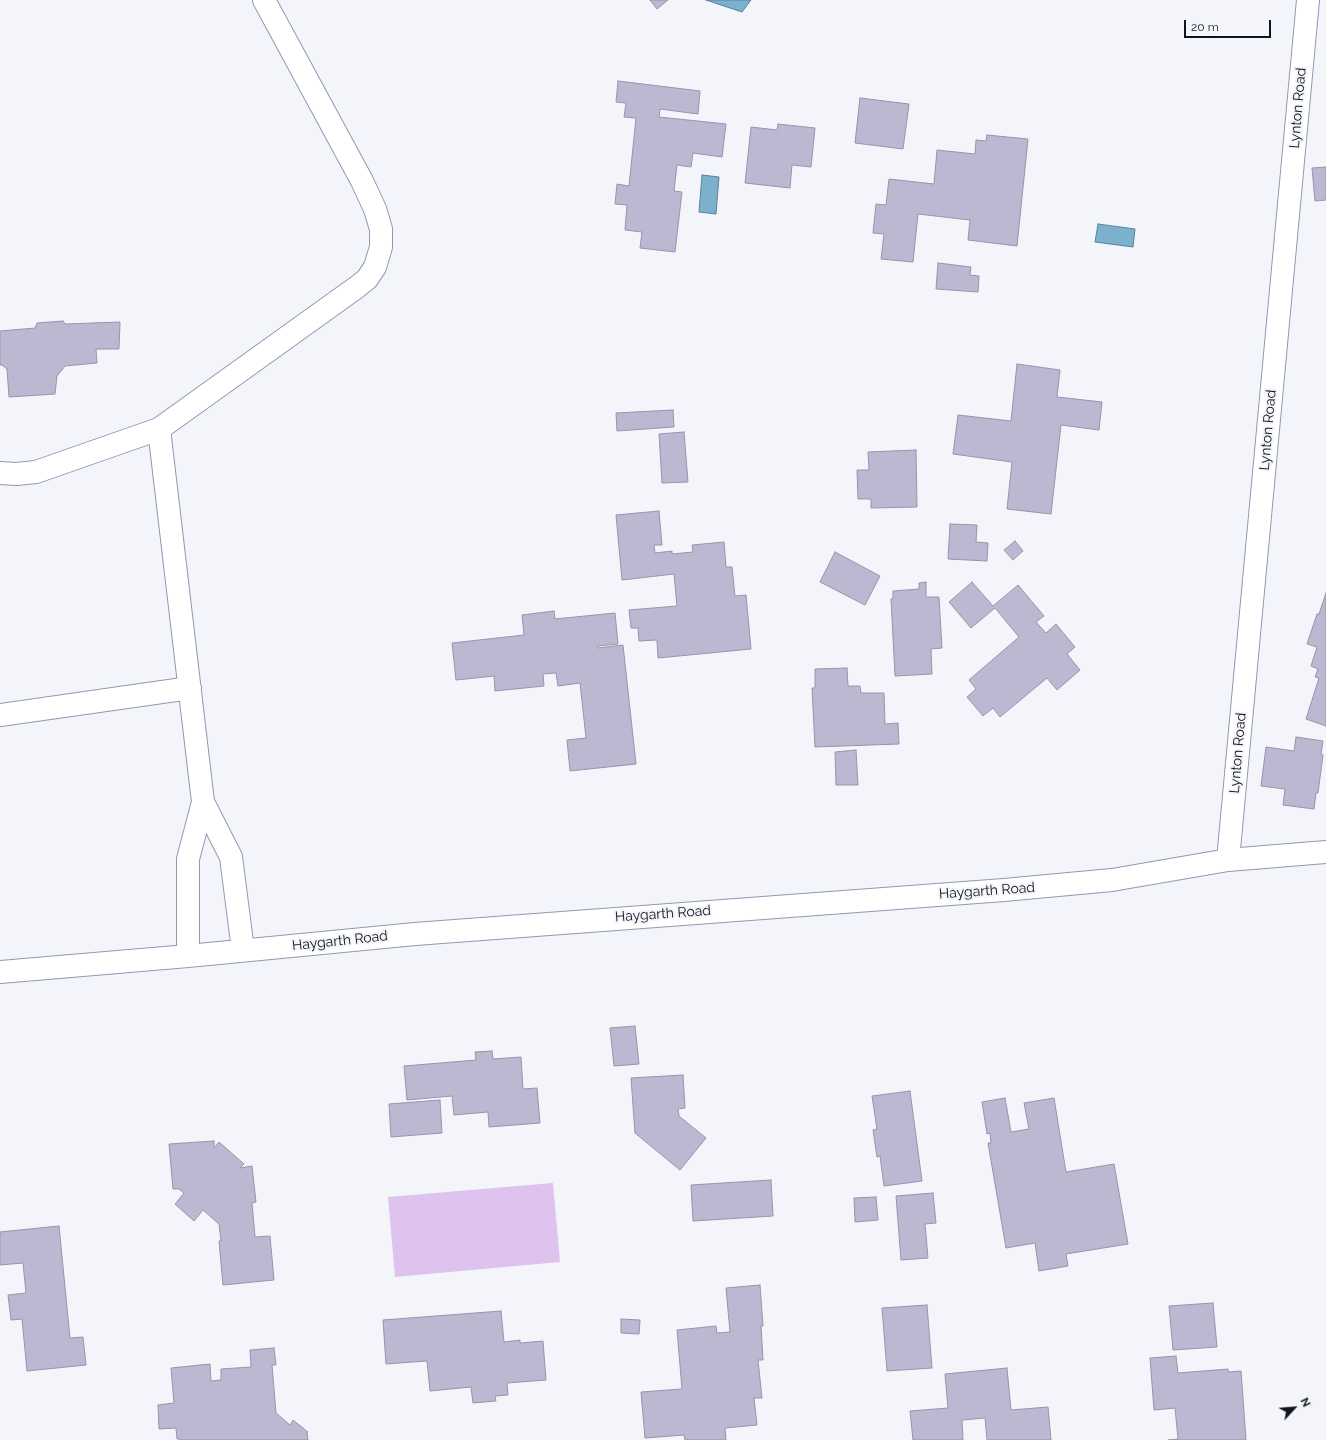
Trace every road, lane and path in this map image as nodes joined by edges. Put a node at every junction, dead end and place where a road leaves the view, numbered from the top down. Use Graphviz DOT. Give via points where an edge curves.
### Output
graph roads {
  1 [pos="264,0"];
  2 [pos="1308,0"];
  3 [pos="159,429"];
  4 [pos="0,473"];
  5 [pos="190,688"];
  6 [pos="0,715"];
  7 [pos="203,802"];
  8 [pos="1326,852"];
  9 [pos="1228,860"];
  10 [pos="242,950"];
  11 [pos="188,956"];
  12 [pos="0,972"];
  1 -- 3 [label="street" via="362,181 381,229 381,247 375,267 367,279"];
  2 -- 9 [label="street, Lynton Road"];
  3 -- 4 [label="street" via="36,472"];
  3 -- 5 [label="street"];
  5 -- 6 [label="street"];
  5 -- 7 [label="street"];
  7 -- 10 [label="street" via="231,857"];
  7 -- 11 [label="street" via="188,859"];
  8 -- 9 [label="street, Haygarth Road"];
  9 -- 10 [label="street, Haygarth Road" via="1112,880 1004,890 414,934"];
  10 -- 11 [label="street, Haygarth Road"];
  11 -- 12 [label="street, Haygarth Road"];
}
